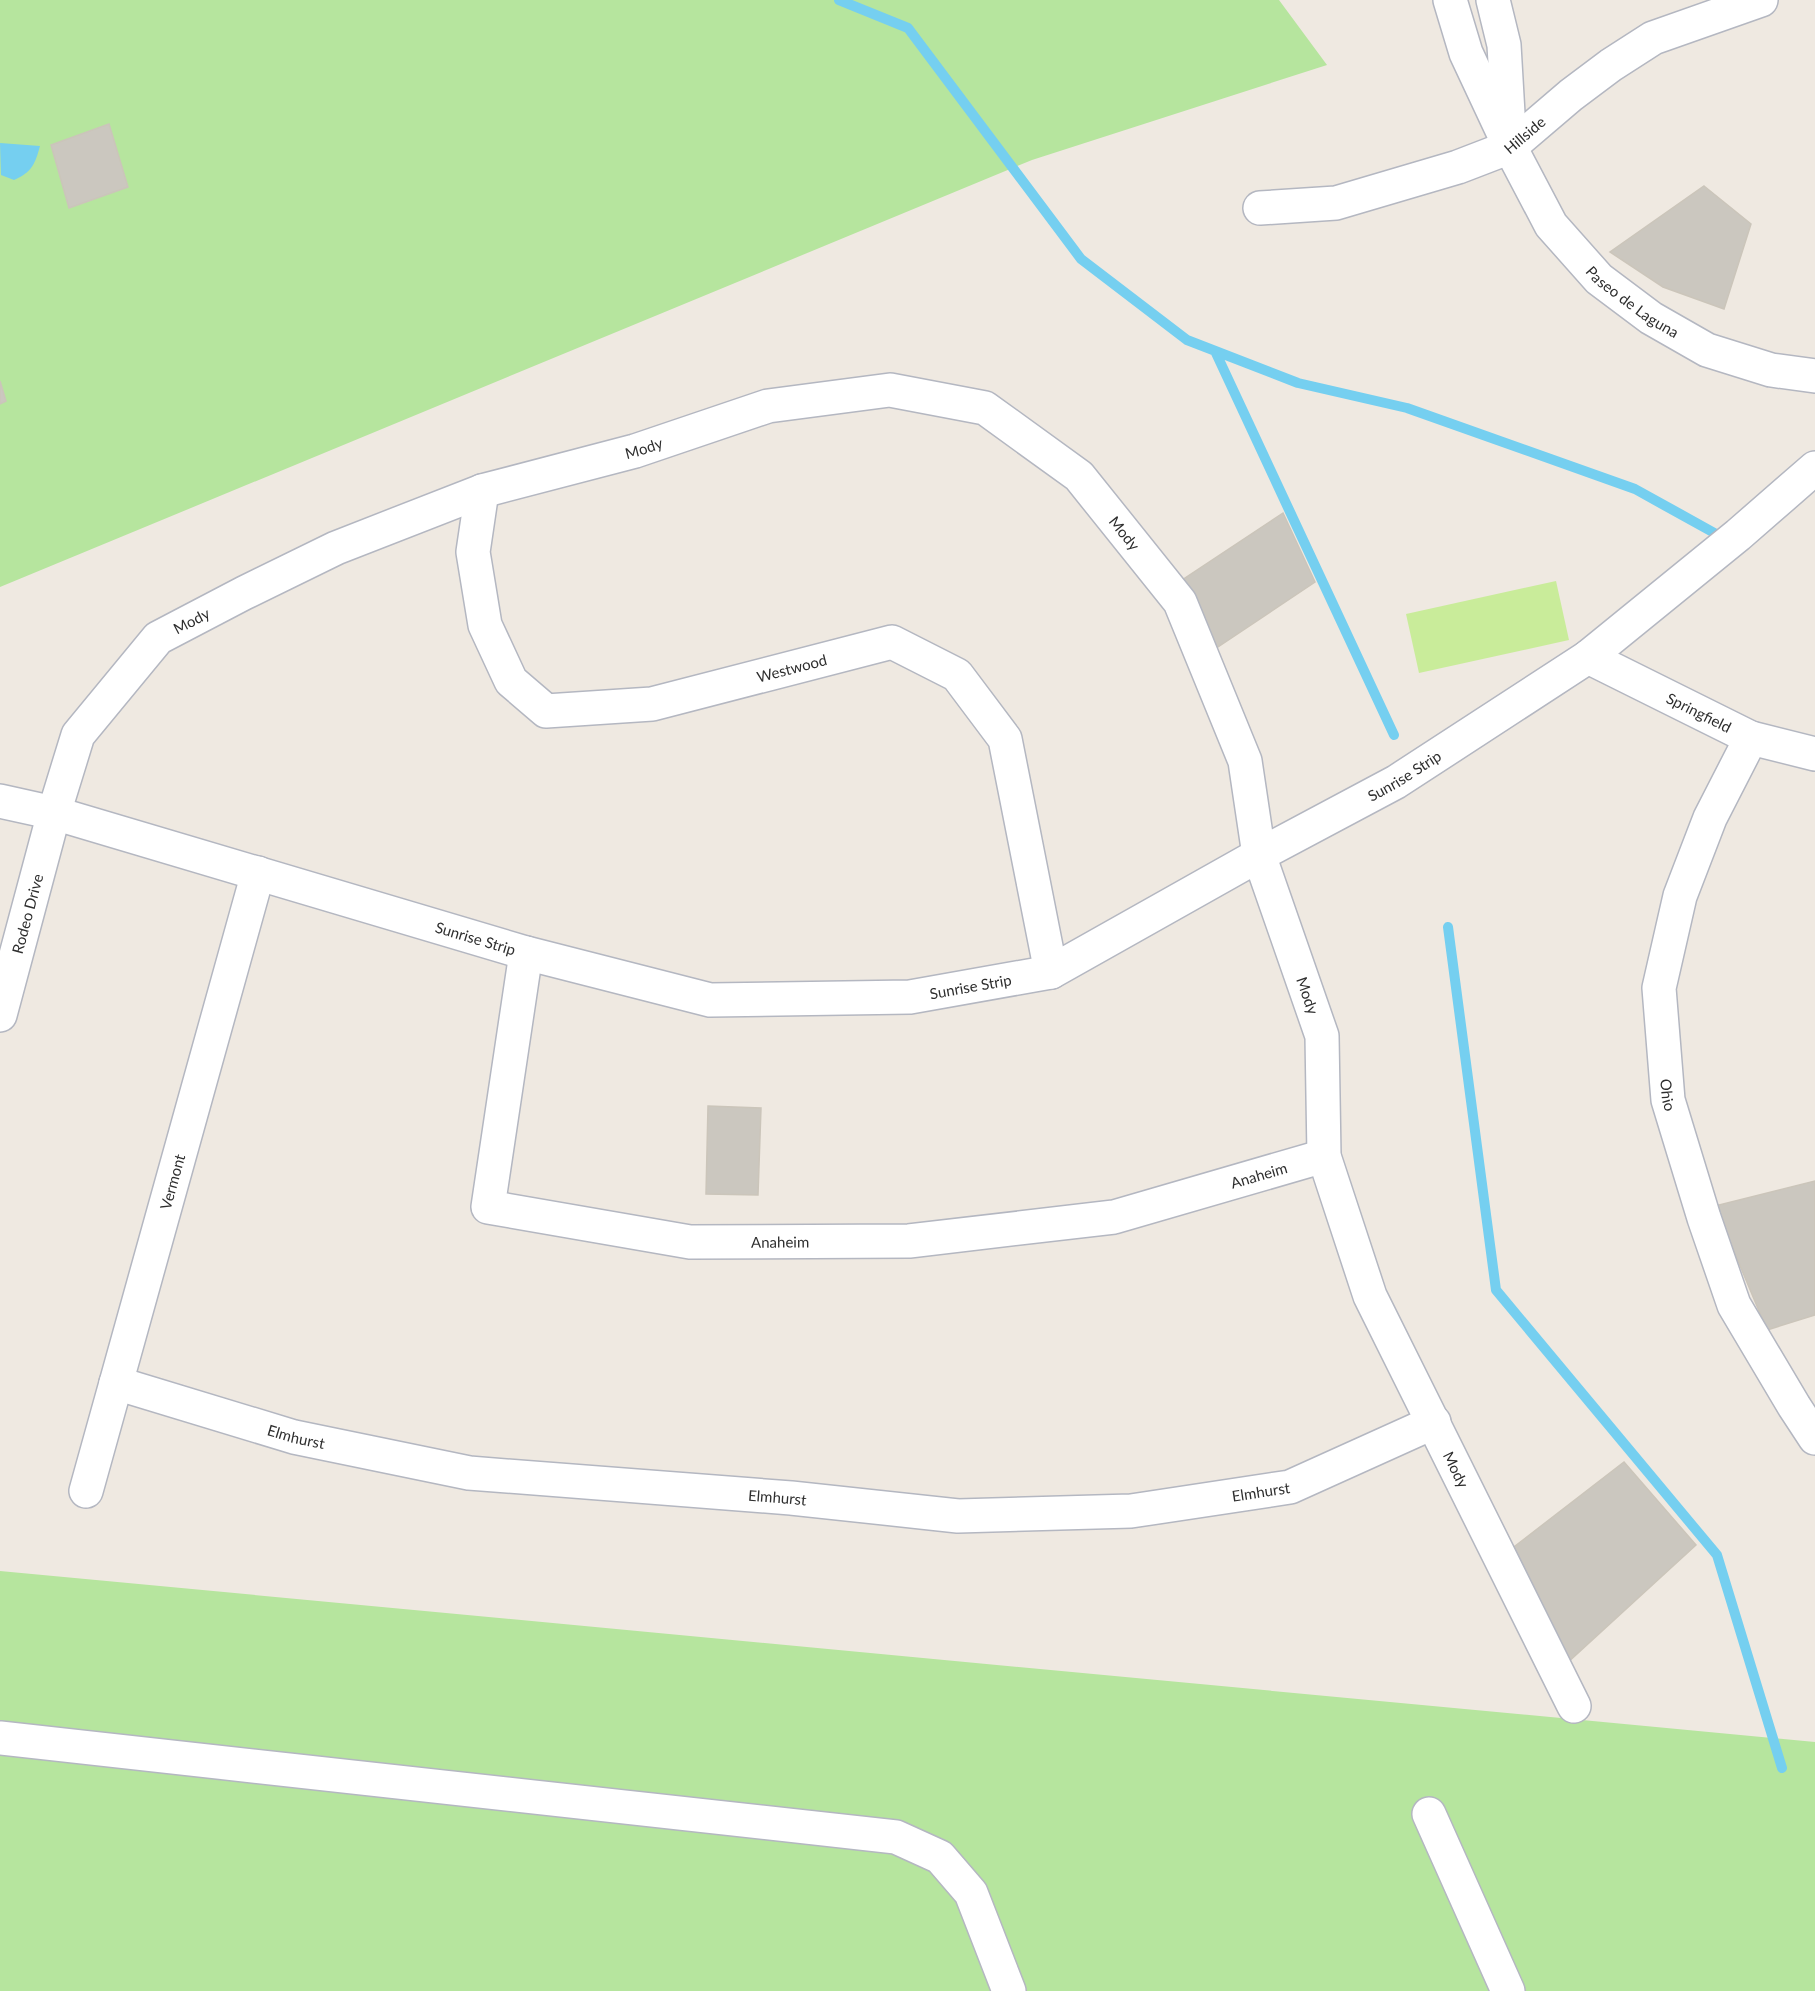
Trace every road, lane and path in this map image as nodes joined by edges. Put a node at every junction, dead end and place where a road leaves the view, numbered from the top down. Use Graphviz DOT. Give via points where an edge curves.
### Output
graph roads {
  1 [pos="1450,0"];
  2 [pos="1493,0"];
  3 [pos="1761,0"];
  4 [pos="1510,147"];
  5 [pos="1260,208"];
  6 [pos="1815,376"];
  7 [pos="1815,468"];
  8 [pos="482,491"];
  9 [pos="1588,657"];
  10 [pos="1751,738"];
  11 [pos="1815,754"];
  12 [pos="0,801"];
  13 [pos="54,813"];
  14 [pos="1259,855"];
  15 [pos="258,873"];
  16 [pos="526,952"];
  17 [pos="1051,972"];
  18 [pos="0,1016"];
  19 [pos="1324,1156"];
  20 [pos="116,1383"];
  21 [pos="1434,1422"];
  22 [pos="1815,1438"];
  23 [pos="86,1491"];
  24 [pos="1574,1706"];
  25 [pos="0,1738"];
  26 [pos="1429,1814"];
  27 [pos="1009,1991"];
  28 [pos="1508,1991"];
  1 -- 4 [label="street, Paseo de Laguna" via="1466,53"];
  2 -- 4 [label="street, Paseo de Laguna" via="1504,45"];
  3 -- 4 [label="street, Hillside" via="1653,38 1571,95"];
  4 -- 5 [label="street, Hillside" via="1458,168 1336,203"];
  4 -- 6 [label="street, Paseo de Laguna" via="1551,225 1599,279 1651,318 1707,350 1771,370"];
  7 -- 9 [label="street, Sunrise Strip"];
  8 -- 13 [label="street, Mody" via="336,548 158,638 78,735"];
  8 -- 14 [label="street, Mody" via="635,451 768,406 890,390 985,408 1079,476 1180,602 1245,761"];
  8 -- 17 [label="street, Westwood" via="473,552 485,625 511,681 546,711 652,704 892,642 957,675 1005,739"];
  9 -- 10 [label="street, Springfield"];
  9 -- 14 [label="street, Sunrise Strip" via="1407,775"];
  10 -- 11 [label="street, Springfield"];
  10 -- 22 [label="street, Ohio" via="1710,818 1680,896 1659,988 1668,1100 1734,1305"];
  12 -- 13 [label="street, Sunrise Strip"];
  13 -- 15 [label="street, Sunrise Strip"];
  13 -- 18 [label="street, Rodeo Drive"];
  14 -- 17 [label="street, Sunrise Strip"];
  14 -- 19 [label="street, Mody" via="1323,1036"];
  15 -- 16 [label="street, Sunrise Strip"];
  15 -- 20 [label="street, Vermont"];
  16 -- 17 [label="street, Sunrise Strip" via="710,1000 910,997"];
  16 -- 19 [label="street, Anaheim" via="488,1208 690,1242 909,1241 1114,1217"];
  19 -- 21 [label="street, Mody" via="1370,1296"];
  20 -- 21 [label="street, Elmhurst" via="294,1437 469,1473 791,1498 958,1516 1131,1511 1290,1487"];
  20 -- 23 [label="street, Vermont"];
  21 -- 24 [label="street, Mody"];
  25 -- 27 [label="street" via="896,1837 940,1857 971,1893"];
  26 -- 28 [label="street"];
}
